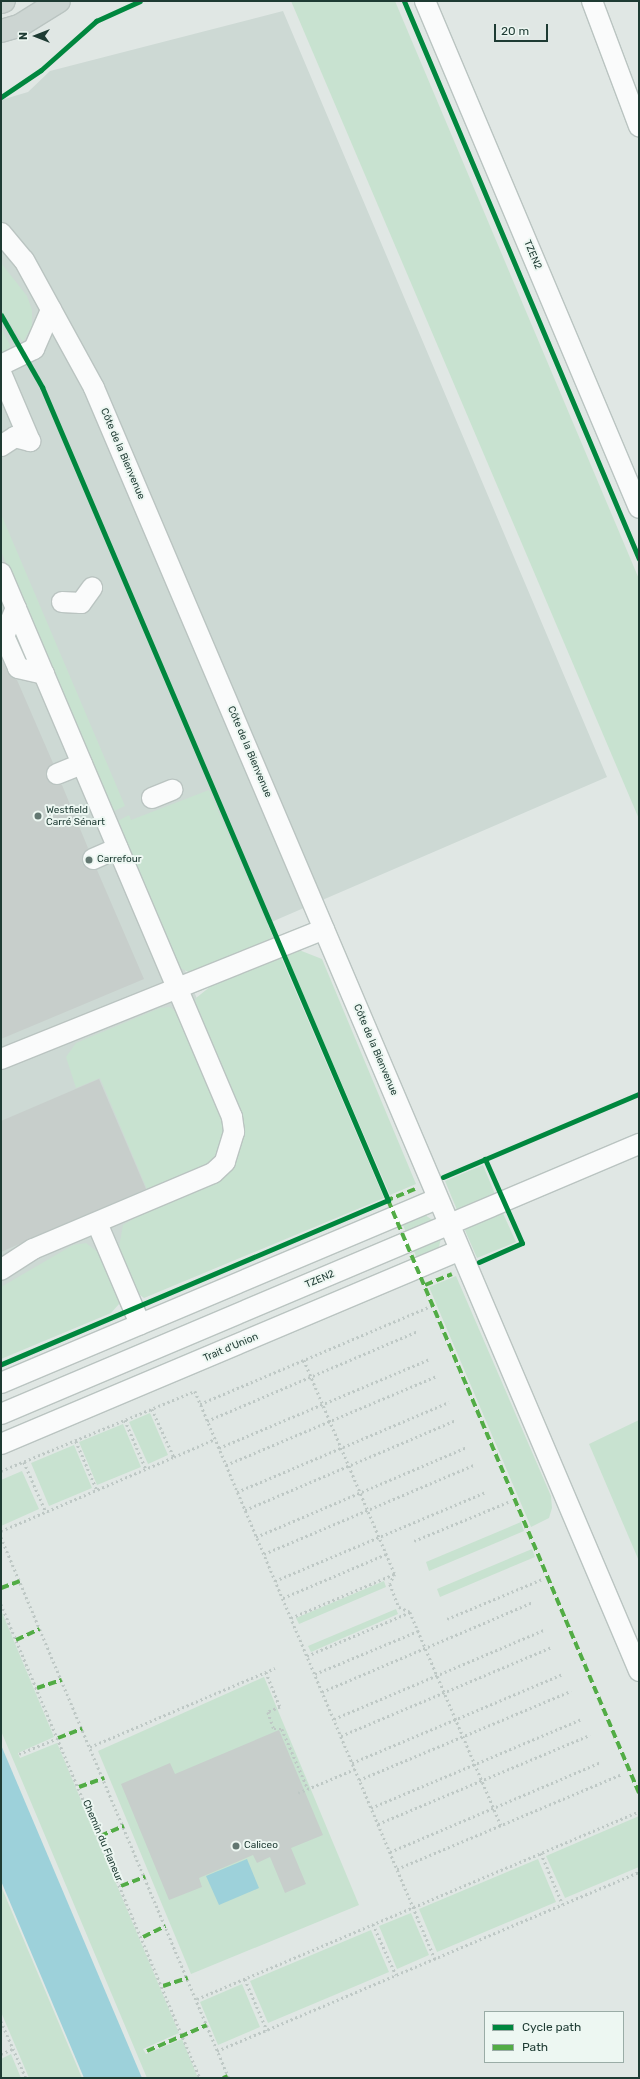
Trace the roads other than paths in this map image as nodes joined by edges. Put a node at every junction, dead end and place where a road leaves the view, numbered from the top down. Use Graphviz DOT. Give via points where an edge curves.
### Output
graph roads {
  1 [pos="4,1"];
  2 [pos="60,1"];
  3 [pos="425,1"];
  4 [pos="592,1"];
  5 [pos="1,2"];
  6 [pos="10,28"];
  7 [pos="1,40"];
  8 [pos="639,126"];
  9 [pos="1,233"];
  10 [pos="1,253"];
  11 [pos="51,310"];
  12 [pos="1,366"];
  13 [pos="1,373"];
  14 [pos="1,446"];
  15 [pos="639,508"];
  16 [pos="1,573"];
  17 [pos="92,588"];
  18 [pos="62,602"];
  19 [pos="82,764"];
  20 [pos="57,774"];
  21 [pos="172,790"];
  22 [pos="152,798"];
  23 [pos="118,848"];
  24 [pos="93,859"];
  25 [pos="324,929"];
  26 [pos="178,989"];
  27 [pos="1,1059"];
  28 [pos="639,1144"];
  29 [pos="437,1199"];
  30 [pos="97,1223"];
  31 [pos="449,1225"];
  32 [pos="460,1250"];
  33 [pos="1,1270"];
  34 [pos="140,1324"];
  35 [pos="1,1382"];
  36 [pos="1,1414"];
  37 [pos="1,1444"];
  38 [pos="639,1672"];
  1 -- 5 [label="main road"];
  2 -- 6 [label="main road"];
  3 -- 15 [label="street, TZEN2"];
  4 -- 8 [label="street"];
  6 -- 7 [label="street"];
  9 -- 11 [label="street, Côte de la Bienvenue" via="24,260"];
  10 -- 11 [label="street, Côte de la Bienvenue"];
  11 -- 12 [label="street" via="34,349"];
  11 -- 25 [label="street, Côte de la Bienvenue" via="79,355 94,388"];
  13 -- 14 [label="street" via="30,441 16,437"];
  16 -- 19 [label="street"];
  17 -- 18 [label="street" via="81,603"];
  19 -- 20 [label="street"];
  19 -- 23 [label="street"];
  21 -- 22 [label="street"];
  23 -- 24 [label="street"];
  23 -- 26 [label="street"];
  25 -- 26 [label="street"];
  25 -- 29 [label="street, Côte de la Bienvenue"];
  26 -- 27 [label="street"];
  26 -- 30 [label="street" via="232,1117 234,1132 231,1147 225,1162 213,1173"];
  28 -- 31 [label="street, TZEN2"];
  29 -- 31 [label="street, Côte de la Bienvenue"];
  29 -- 34 [label="street"];
  30 -- 33 [label="street" via="33,1249"];
  30 -- 34 [label="street"];
  31 -- 32 [label="street, Côte de la Bienvenue"];
  31 -- 36 [label="street, TZEN2"];
  32 -- 37 [label="street, Trait d'Union"];
  32 -- 38 [label="street, Côte de la Bienvenue"];
  34 -- 35 [label="street"];
}
